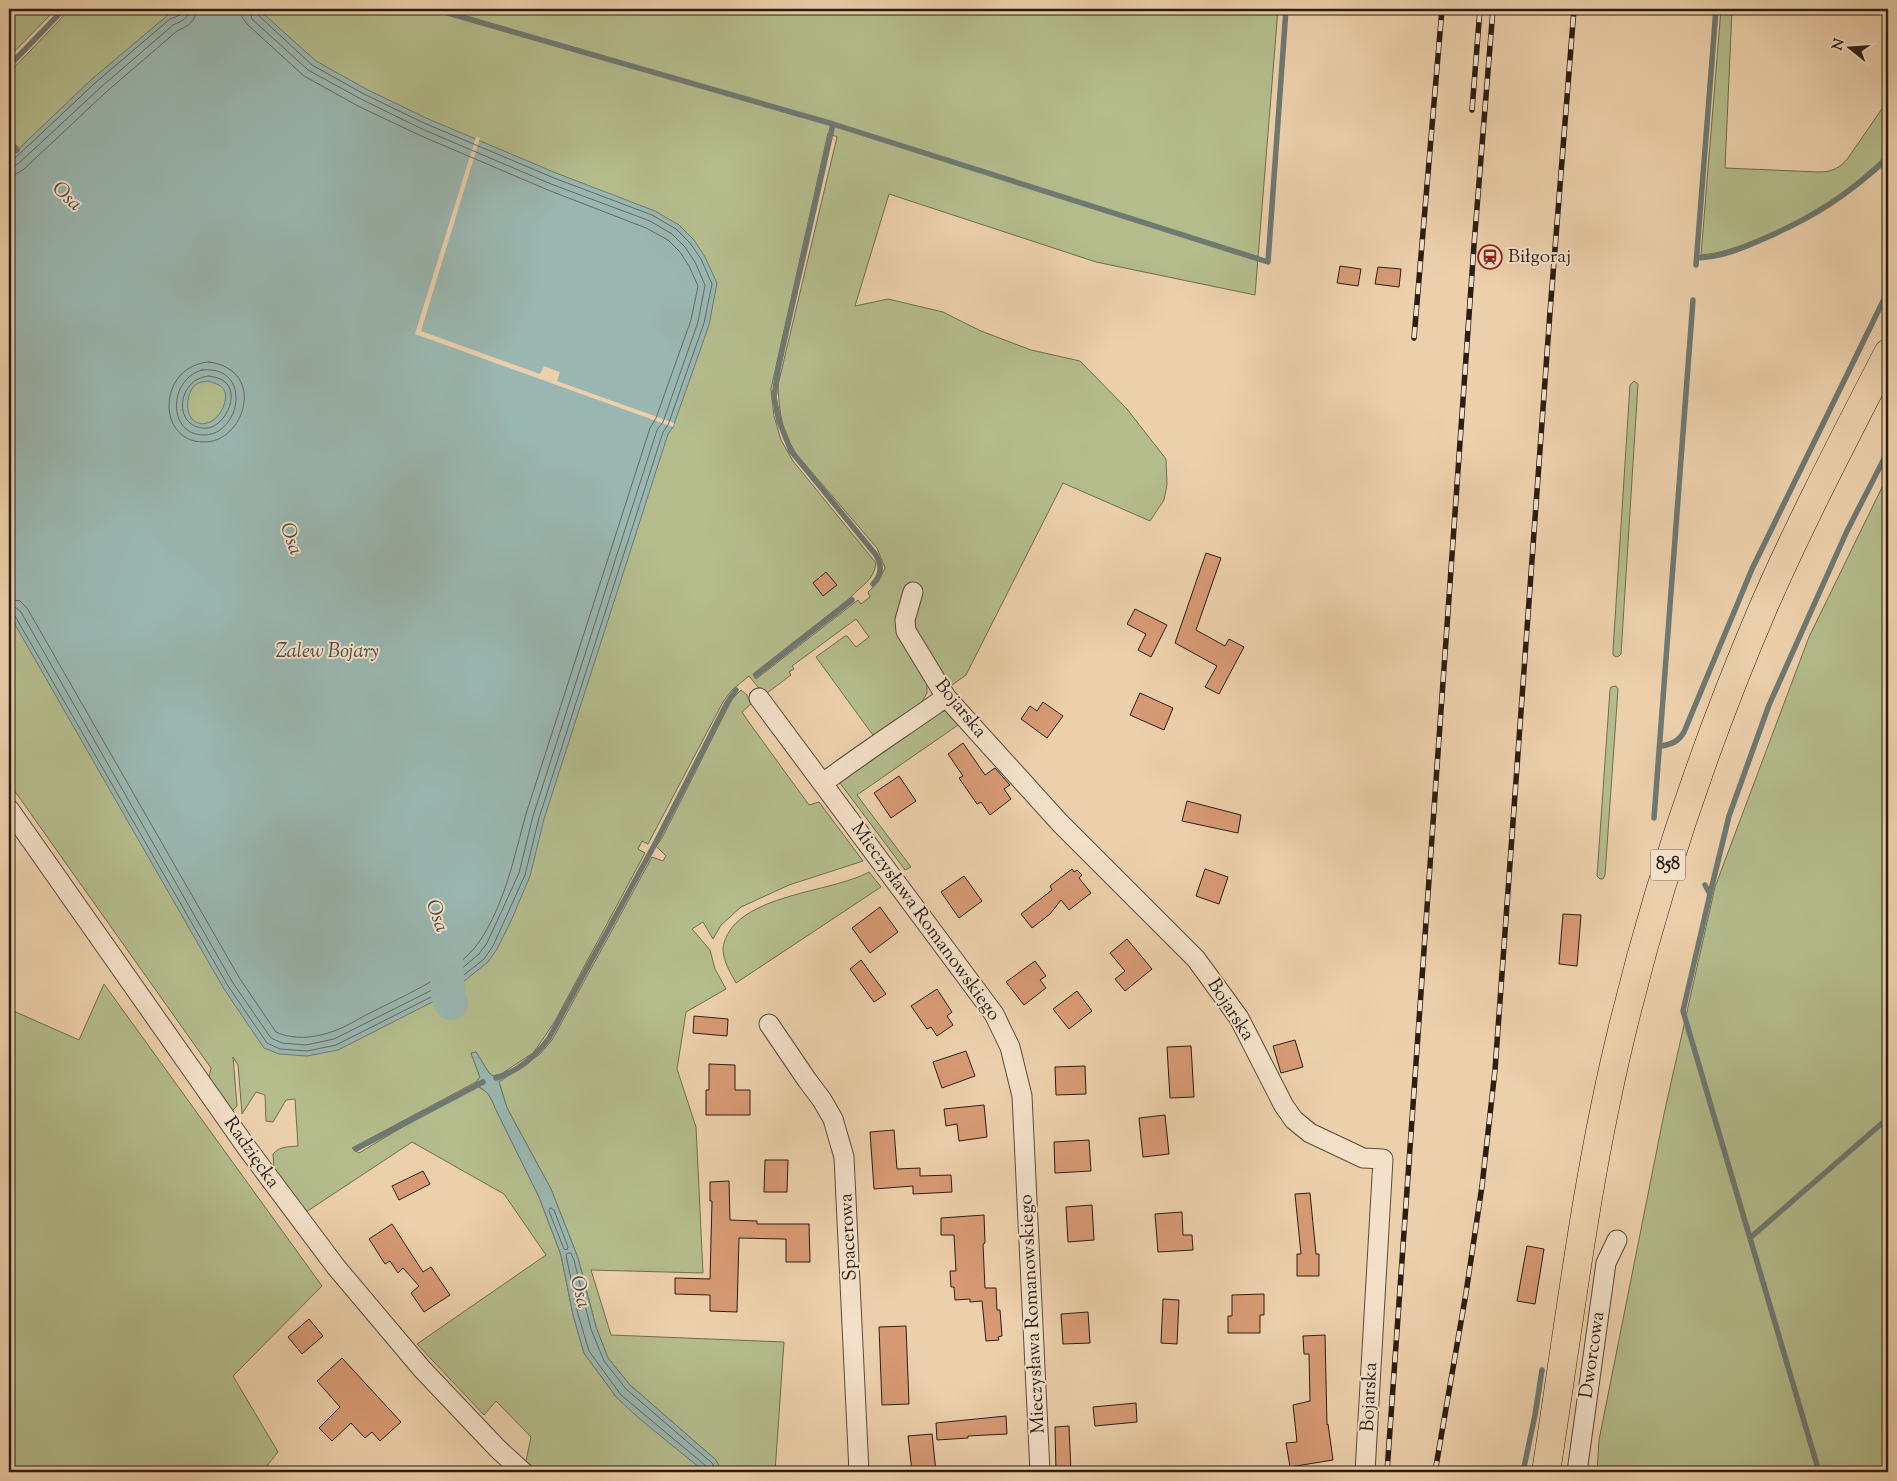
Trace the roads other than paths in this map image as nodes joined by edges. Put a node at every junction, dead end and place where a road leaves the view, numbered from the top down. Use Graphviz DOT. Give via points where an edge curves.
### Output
graph roads {
  1 [pos="1888,353"];
  2 [pos="913,592"];
  3 [pos="946,697"];
  4 [pos="759,698"];
  5 [pos="823,783"];
  6 [pos="9,809"];
  7 [pos="769,1024"];
  8 [pos="1617,1240"];
  9 [pos="523,1472"];
  10 [pos="859,1472"];
  11 [pos="1040,1472"];
  12 [pos="1365,1472"];
  13 [pos="1546,1472"];
  14 [pos="1577,1472"];
  1 -- 13 [label="main road, 858" via="1809,507 1764,606 1715,728 1661,887 1625,1018 1600,1128"];
  2 -- 3 [label="street, Bojarska" via="905,620 906,631"];
  3 -- 5 [label="street" via="860,754"];
  3 -- 12 [label="street, Bojarska" via="1060,823 1196,959 1239,1018 1294,1120 1310,1133 1363,1158 1383,1159"];
  4 -- 5 [label="street, Mieczysława Romanowskiego"];
  5 -- 11 [label="street, Mieczysława Romanowskiego" via="994,1014 1016,1065 1022,1096"];
  6 -- 9 [label="street, Radzięcka" via="247,1148 336,1268 422,1369"];
  7 -- 10 [label="street, Spacerowa" via="833,1119 844,1157"];
  8 -- 14 [label="street, Dworcowa" via="1606,1263"];
}
